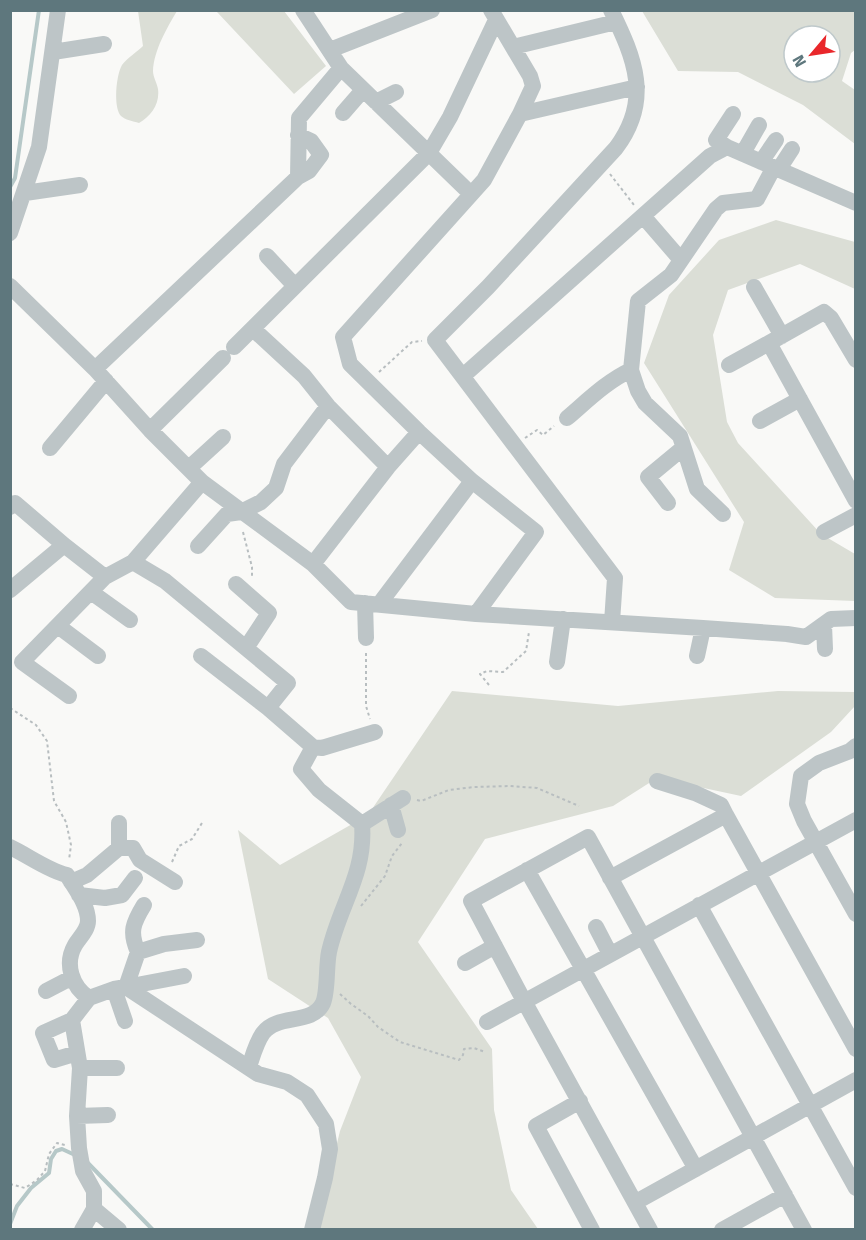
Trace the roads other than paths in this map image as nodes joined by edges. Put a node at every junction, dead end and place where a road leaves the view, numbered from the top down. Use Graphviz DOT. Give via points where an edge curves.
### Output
graph roads {
  1 [pos="58,10"];
  2 [pos="303,10"];
  3 [pos="427,12"];
  4 [pos="494,15"];
  5 [pos="613,16"];
  6 [pos="104,44"];
  7 [pos="513,47"];
  8 [pos="330,50"];
  9 [pos="53,52"];
  10 [pos="341,68"];
  11 [pos="637,87"];
  12 [pos="363,90"];
  13 [pos="396,92"];
  14 [pos="376,102"];
  15 [pos="343,113"];
  16 [pos="520,114"];
  17 [pos="733,114"];
  18 [pos="759,125"];
  19 [pos="776,140"];
  20 [pos="792,149"];
  21 [pos="735,150"];
  22 [pos="429,153"];
  23 [pos="771,166"];
  24 [pos="80,185"];
  25 [pos="25,193"];
  26 [pos="471,194"];
  27 [pos="855,203"];
  28 [pos="643,216"];
  29 [pos="10,233"];
  30 [pos="267,256"];
  31 [pos="681,260"];
  32 [pos="10,286"];
  33 [pos="295,286"];
  34 [pos="753,287"];
  35 [pos="253,329"];
  36 [pos="775,339"];
  37 [pos="855,357"];
  38 [pos="729,364"];
  39 [pos="631,370"];
  40 [pos="100,375"];
  41 [pos="463,376"];
  42 [pos="800,399"];
  43 [pos="328,406"];
  44 [pos="567,417"];
  45 [pos="760,422"];
  46 [pos="150,430"];
  47 [pos="419,432"];
  48 [pos="223,436"];
  49 [pos="50,448"];
  50 [pos="684,448"];
  51 [pos="388,467"];
  52 [pos="189,468"];
  53 [pos="472,481"];
  54 [pos="202,482"];
  55 [pos="855,501"];
  56 [pos="668,503"];
  57 [pos="10,507"];
  58 [pos="241,512"];
  59 [pos="723,514"];
  60 [pos="855,515"];
  61 [pos="824,532"];
  62 [pos="64,545"];
  63 [pos="198,546"];
  64 [pos="133,562"];
  65 [pos="313,564"];
  66 [pos="105,577"];
  67 [pos="236,584"];
  68 [pos="10,590"];
  69 [pos="91,592"];
  70 [pos="372,603"];
  71 [pos="476,614"];
  72 [pos="855,618"];
  73 [pos="563,619"];
  74 [pos="130,620"];
  75 [pos="612,622"];
  76 [pos="824,625"];
  77 [pos="58,626"];
  78 [pos="703,628"];
  79 [pos="366,638"];
  80 [pos="246,648"];
  81 [pos="825,649"];
  82 [pos="201,656"];
  83 [pos="697,656"];
  84 [pos="98,657"];
  85 [pos="557,662"];
  86 [pos="69,696"];
  87 [pos="267,708"];
  88 [pos="375,732"];
  89 [pos="855,746"];
  90 [pos="313,747"];
  91 [pos="657,781"];
  92 [pos="726,815"];
  93 [pos="855,820"];
  94 [pos="120,823"];
  95 [pos="363,825"];
  96 [pos="398,830"];
  97 [pos="816,841"];
  98 [pos="10,847"];
  99 [pos="119,848"];
  100 [pos="527,870"];
  101 [pos="758,873"];
  102 [pos="135,878"];
  103 [pos="610,878"];
  104 [pos="170,879"];
  105 [pos="72,884"];
  106 [pos="144,905"];
  107 [pos="699,905"];
  108 [pos="855,914"];
  109 [pos="596,927"];
  110 [pos="642,936"];
  111 [pos="197,940"];
  112 [pos="495,946"];
  113 [pos="138,952"];
  114 [pos="610,954"];
  115 [pos="465,963"];
  116 [pos="584,969"];
  117 [pos="184,976"];
  118 [pos="71,978"];
  119 [pos="120,988"];
  120 [pos="46,991"];
  121 [pos="89,998"];
  122 [pos="524,1002"];
  123 [pos="72,1020"];
  124 [pos="125,1022"];
  125 [pos="487,1022"];
  126 [pos="855,1049"];
  127 [pos="79,1061"];
  128 [pos="249,1067"];
  129 [pos="117,1068"];
  130 [pos="855,1080"];
  131 [pos="580,1101"];
  132 [pos="810,1106"];
  133 [pos="108,1115"];
  134 [pos="77,1116"];
  135 [pos="753,1137"];
  136 [pos="696,1169"];
  137 [pos="855,1188"];
  138 [pos="785,1195"];
  139 [pos="636,1202"];
  140 [pos="94,1209"];
  141 [pos="647,1228"];
  142 [pos="82,1230"];
  143 [pos="119,1230"];
  144 [pos="312,1230"];
  145 [pos="592,1230"];
  146 [pos="722,1230"];
  147 [pos="804,1230"];
  1 -- 9 [label="street"];
  2 -- 8 [label="street"];
  3 -- 8 [label="street"];
  4 -- 7 [label="street"];
  4 -- 22 [label="street" via="450,117"];
  5 -- 7 [label="street"];
  5 -- 11 [label="street" via="631,55"];
  6 -- 9 [label="street"];
  7 -- 16 [label="street" via="532,86"];
  8 -- 10 [label="street"];
  9 -- 25 [label="street" via="39,147"];
  10 -- 12 [label="street"];
  10 -- 40 [label="street" via="299,118 298,177"];
  11 -- 16 [label="street"];
  11 -- 41 [label="street" via="629,131 616,148 435,340"];
  12 -- 14 [label="street"];
  12 -- 15 [label="street"];
  13 -- 14 [label="street"];
  14 -- 22 [label="street"];
  16 -- 26 [label="street" via="484,180"];
  17 -- 21 [label="street" via="716,140"];
  18 -- 21 [label="street"];
  19 -- 23 [label="street"];
  20 -- 23 [label="street"];
  21 -- 23 [label="street"];
  21 -- 28 [label="street" via="710,156"];
  22 -- 26 [label="street"];
  22 -- 33 [label="street"];
  23 -- 27 [label="street"];
  23 -- 31 [label="street" via="757,199 723,203"];
  24 -- 25 [label="street"];
  25 -- 29 [label="street"];
  26 -- 47 [label="street" via="343,337 350,364"];
  28 -- 31 [label="street"];
  28 -- 41 [label="street"];
  30 -- 33 [label="street"];
  31 -- 39 [label="street" via="671,275 638,301"];
  32 -- 40 [label="street"];
  33 -- 35 [label="street"];
  34 -- 36 [label="street"];
  35 -- 43 [label="street" via="304,376"];
  35 -- 46 [label="street"];
  36 -- 37 [label="street" via="824,312"];
  36 -- 38 [label="street"];
  36 -- 42 [label="street"];
  39 -- 44 [label="street"];
  39 -- 50 [label="street" via="645,402 680,436"];
  40 -- 46 [label="street"];
  40 -- 49 [label="street"];
  41 -- 75 [label="street" via="615,578"];
  42 -- 45 [label="street"];
  42 -- 55 [label="street"];
  43 -- 51 [label="street"];
  43 -- 58 [label="street" via="284,465 276,488 261,502"];
  46 -- 52 [label="street"];
  47 -- 51 [label="street"];
  47 -- 53 [label="street"];
  48 -- 52 [label="street"];
  50 -- 56 [label="street" via="648,477"];
  50 -- 59 [label="street" via="697,489"];
  51 -- 65 [label="street"];
  52 -- 54 [label="street"];
  53 -- 70 [label="street"];
  53 -- 71 [label="street" via="536,532"];
  54 -- 58 [label="street"];
  54 -- 64 [label="street"];
  57 -- 62 [label="street" via="15,503"];
  58 -- 63 [label="street" via="227,514"];
  58 -- 65 [label="street"];
  60 -- 61 [label="street"];
  62 -- 66 [label="street"];
  62 -- 68 [label="street"];
  64 -- 66 [label="street"];
  64 -- 80 [label="street" via="165,581"];
  65 -- 70 [label="street" via="351,602"];
  66 -- 69 [label="street"];
  67 -- 80 [label="street" via="269,613"];
  69 -- 74 [label="street"];
  69 -- 77 [label="street"];
  70 -- 71 [label="street"];
  70 -- 79 [label="street"];
  71 -- 73 [label="street"];
  72 -- 76 [label="street" via="831,620"];
  73 -- 75 [label="street"];
  73 -- 85 [label="street"];
  75 -- 78 [label="street"];
  76 -- 78 [label="street" via="806,637"];
  76 -- 81 [label="street"];
  77 -- 84 [label="street"];
  77 -- 86 [label="street" via="22,662"];
  78 -- 83 [label="street"];
  80 -- 87 [label="street" via="288,683"];
  82 -- 87 [label="street"];
  87 -- 90 [label="street"];
  88 -- 90 [label="street" via="322,748"];
  89 -- 97 [label="street" via="801,776 797,804"];
  90 -- 95 [label="street" via="301,769 319,790"];
  91 -- 92 [label="street" via="721,805"];
  92 -- 101 [label="street"];
  92 -- 103 [label="street"];
  93 -- 97 [label="street"];
  94 -- 99 [label="street"];
  95 -- 96 [label="street" via="397,802"];
  95 -- 128 [label="street" via="363,855 333,938 323,1003 302,1019 278,1022 264,1031"];
  97 -- 101 [label="street"];
  97 -- 108 [label="street"];
  98 -- 105 [label="street"];
  99 -- 104 [label="street" via="133,848 140,860"];
  99 -- 105 [label="street"];
  100 -- 103 [label="street" via="588,837"];
  100 -- 112 [label="street" via="471,902"];
  100 -- 116 [label="street"];
  101 -- 107 [label="street"];
  101 -- 126 [label="street"];
  102 -- 105 [label="street" via="122,896 105,898"];
  103 -- 110 [label="street"];
  105 -- 118 [label="street" via="84,903 88,922 70,958"];
  106 -- 113 [label="street" via="133,923"];
  107 -- 110 [label="street"];
  107 -- 132 [label="street"];
  109 -- 114 [label="street"];
  110 -- 114 [label="street"];
  110 -- 135 [label="street"];
  111 -- 113 [label="street"];
  112 -- 115 [label="street"];
  112 -- 122 [label="street"];
  113 -- 119 [label="street"];
  114 -- 116 [label="street"];
  116 -- 122 [label="street"];
  116 -- 136 [label="street"];
  117 -- 119 [label="street"];
  118 -- 120 [label="street"];
  118 -- 121 [label="street" via="79,992"];
  119 -- 121 [label="street"];
  119 -- 124 [label="street"];
  119 -- 128 [label="street"];
  121 -- 123 [label="street"];
  122 -- 125 [label="street"];
  122 -- 131 [label="street"];
  123 -- 127 [label="street"];
  123 -- 127 [label="street" via="43,1033 54,1060"];
  127 -- 129 [label="street"];
  127 -- 134 [label="street"];
  128 -- 144 [label="street" via="258,1074 287,1082 307,1095 326,1124 330,1149"];
  130 -- 132 [label="street"];
  131 -- 139 [label="street"];
  131 -- 145 [label="street" via="536,1126"];
  132 -- 135 [label="street"];
  132 -- 137 [label="street"];
  133 -- 134 [label="street"];
  134 -- 140 [label="street" via="83,1171 94,1191"];
  135 -- 136 [label="street"];
  135 -- 138 [label="street"];
  136 -- 139 [label="street"];
  138 -- 146 [label="street"];
  138 -- 147 [label="street"];
  139 -- 141 [label="street"];
  140 -- 142 [label="street"];
  140 -- 143 [label="street"];
}
